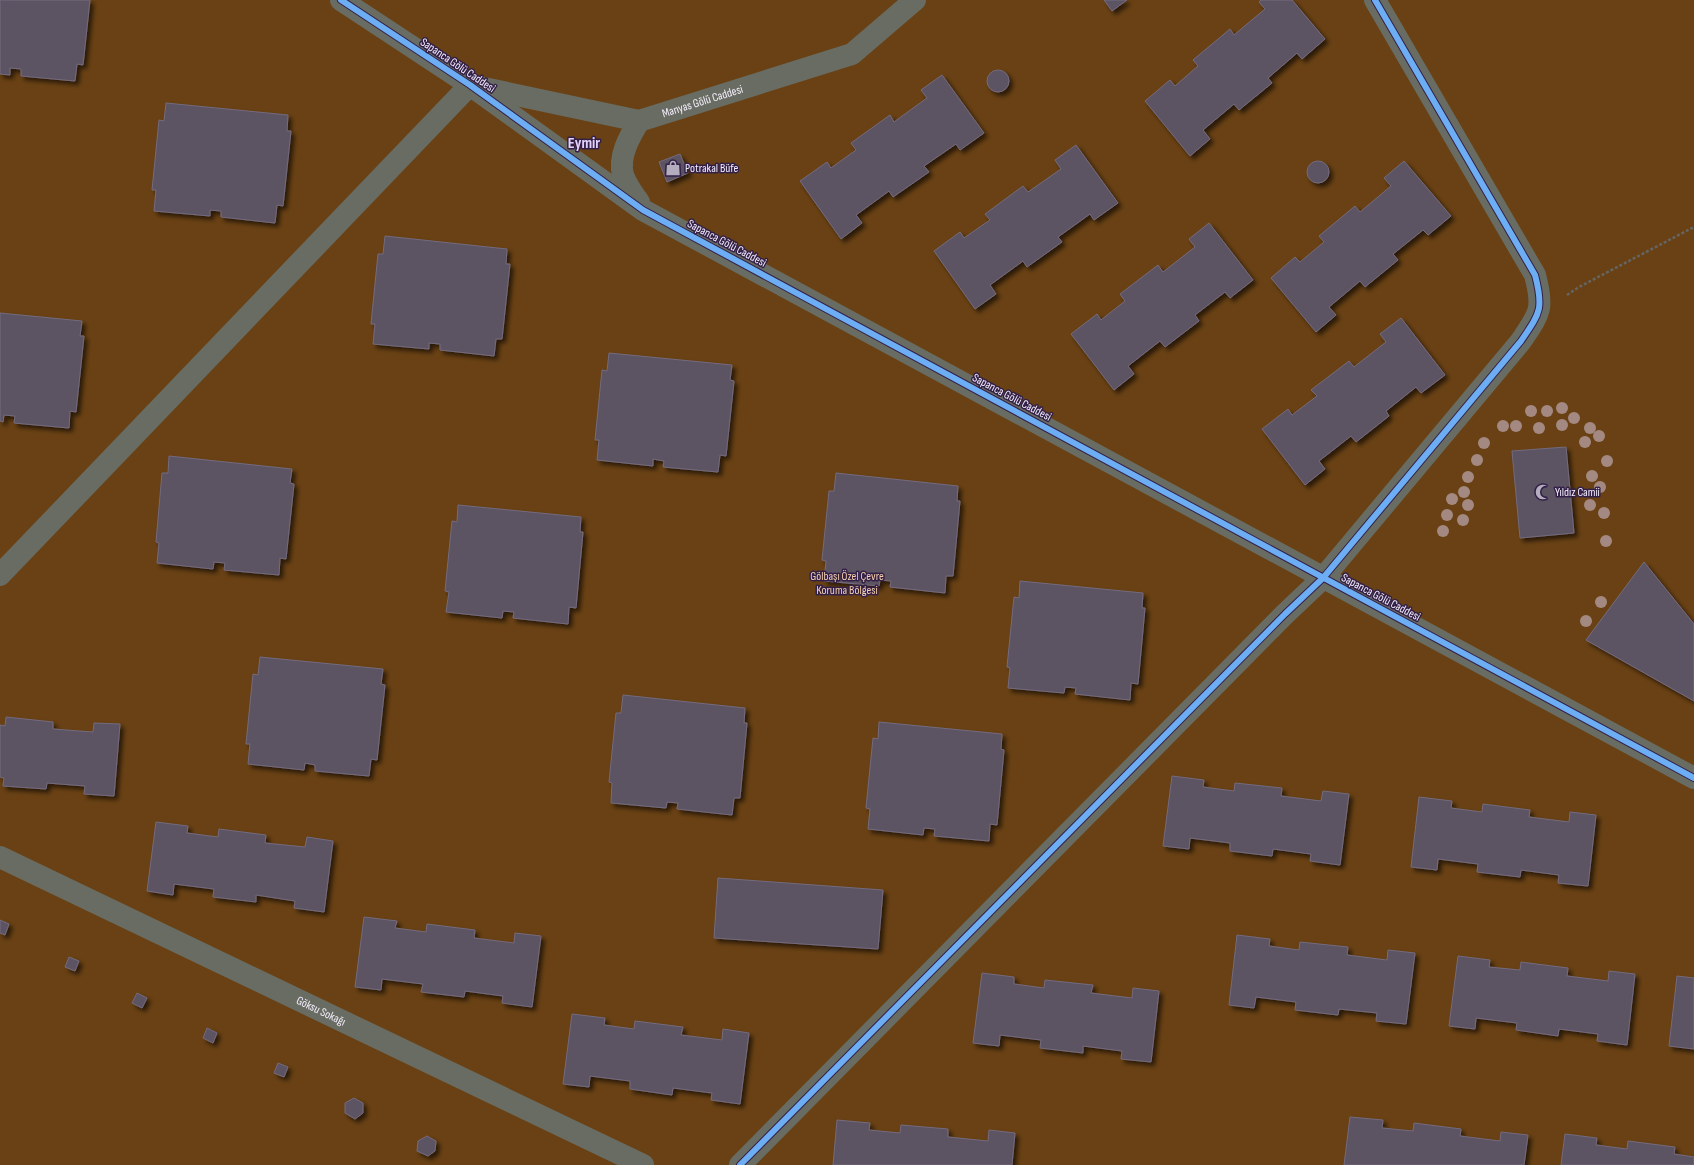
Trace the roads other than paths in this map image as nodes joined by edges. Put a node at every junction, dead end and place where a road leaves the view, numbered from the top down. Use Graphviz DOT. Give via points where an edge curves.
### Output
graph roads {
  1 [pos="341,0"];
  2 [pos="915,0"];
  3 [pos="1374,0"];
  4 [pos="470,85"];
  5 [pos="639,121"];
  6 [pos="643,210"];
  7 [pos="0,575"];
  8 [pos="1323,578"];
  9 [pos="1694,778"];
  10 [pos="0,857"];
  11 [pos="642,1165"];
  12 [pos="740,1165"];
  1 -- 4 [label="street, Sapanca Gölü Caddesi"];
  2 -- 5 [label="street, Manyas Gölü Caddesi" via="852,54"];
  3 -- 8 [label="street" via="1535,275 1540,309 1521,340"];
  4 -- 5 [label="street, Manyas Gölü Caddesi"];
  4 -- 6 [label="street, Sapanca Gölü Caddesi"];
  4 -- 7 [label="street"];
  5 -- 6 [label="street" via="629,138 623,156 623,174"];
  6 -- 8 [label="street, Sapanca Gölü Caddesi"];
  8 -- 9 [label="street, Sapanca Gölü Caddesi"];
  8 -- 12 [label="street"];
  10 -- 11 [label="street, Göksu Sokağı"];
}
